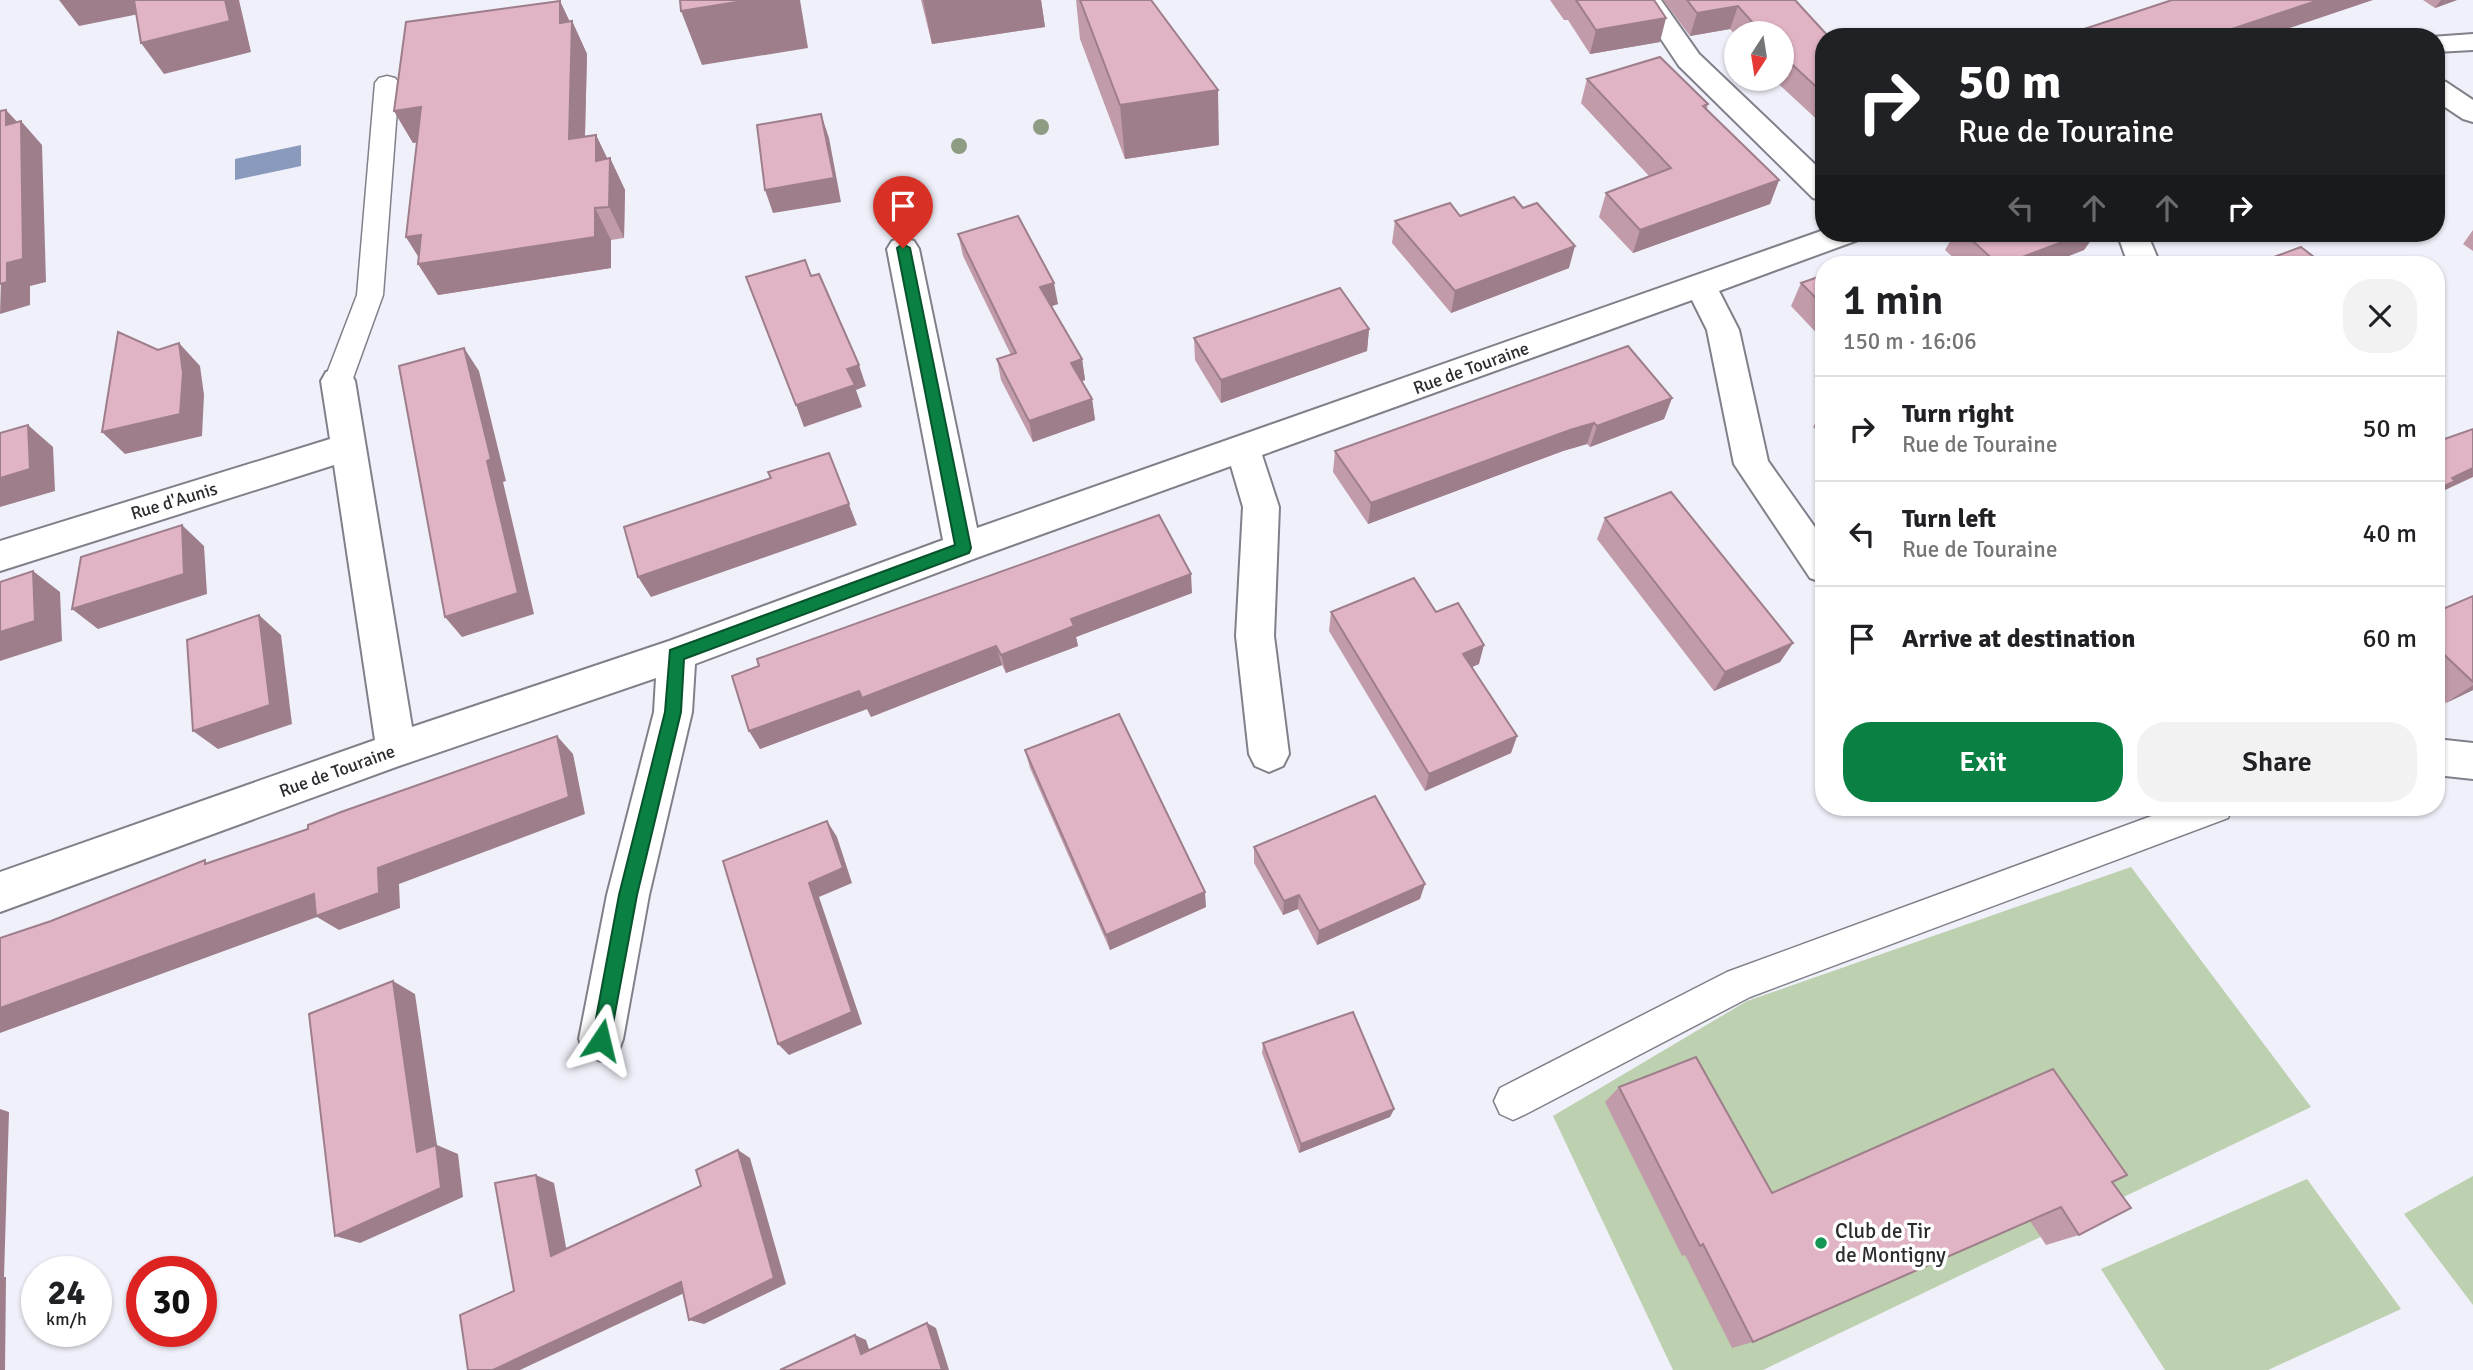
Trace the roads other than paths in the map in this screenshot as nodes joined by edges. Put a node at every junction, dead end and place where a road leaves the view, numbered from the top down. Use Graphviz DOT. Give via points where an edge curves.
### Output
graph roads {
  1 [pos="1648,0"];
  2 [pos="2473,42"];
  3 [pos="2445,44"];
  4 [pos="387,83"];
  5 [pos="2445,94"];
  6 [pos="2473,113"];
  7 [pos="1815,182"];
  8 [pos="1822,242"];
  9 [pos="903,248"];
  10 [pos="1700,285"];
  11 [pos="338,381"];
  12 [pos="348,447"];
  13 [pos="1243,450"];
  14 [pos="964,548"];
  15 [pos="0,556"];
  16 [pos="1815,556"];
  17 [pos="676,655"];
  18 [pos="396,750"];
  19 [pos="1269,754"];
  20 [pos="2445,758"];
  21 [pos="2473,761"];
  22 [pos="2192,816"];
  23 [pos="0,892"];
  24 [pos="601,1040"];
  25 [pos="1513,1101"];
  1 -- 7 [label="street" via="1689,60"];
  2 -- 3 [label="street"];
  4 -- 11 [label="lane" via="370,295"];
  5 -- 6 [label="street"];
  8 -- 10 [label="street, Rue de Touraine"];
  9 -- 14 [label="street"];
  10 -- 13 [label="street, Rue de Touraine"];
  10 -- 16 [label="street" via="1723,330 1751,464"];
  11 -- 12 [label="street"];
  12 -- 15 [label="street, Rue d'Aunis"];
  12 -- 18 [label="street"];
  13 -- 14 [label="street, Rue de Touraine"];
  13 -- 19 [label="street" via="1261,507 1255,636"];
  14 -- 17 [label="street, Rue de Touraine"];
  17 -- 18 [label="street, Rue de Touraine"];
  17 -- 24 [label="street" via="673,712 628,895"];
  18 -- 23 [label="street, Rue de Touraine"];
  20 -- 21 [label="street"];
  22 -- 25 [label="lane" via="1741,984"];
}
